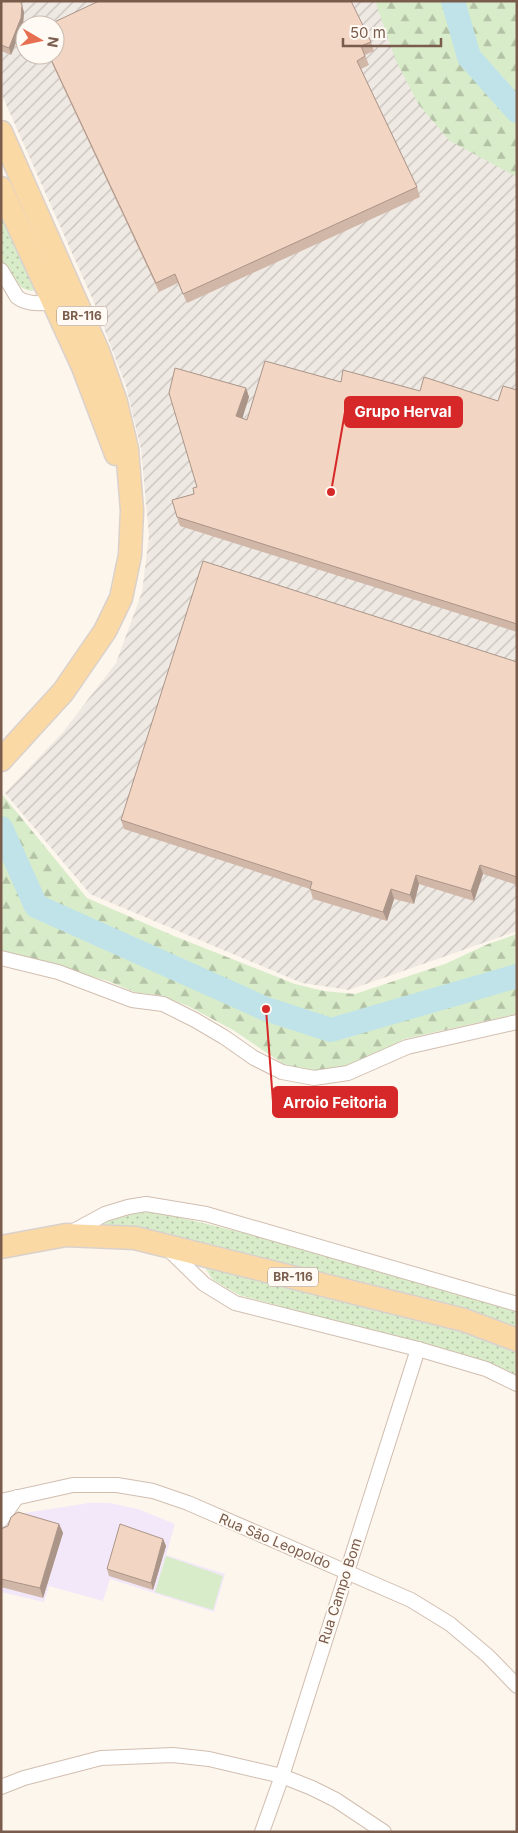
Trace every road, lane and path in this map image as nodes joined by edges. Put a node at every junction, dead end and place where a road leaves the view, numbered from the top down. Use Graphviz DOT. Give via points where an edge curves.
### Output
graph roads {
  1 [pos="1,132"];
  2 [pos="1,188"];
  3 [pos="1,270"];
  4 [pos="52,302"];
  5 [pos="132,510"];
  6 [pos="1,760"];
  7 [pos="1,958"];
  8 [pos="517,1022"];
  9 [pos="66,1236"];
  10 [pos="164,1246"];
  11 [pos="1,1247"];
  12 [pos="517,1304"];
  13 [pos="517,1340"];
  14 [pos="418,1350"];
  15 [pos="517,1384"];
  16 [pos="17,1496"];
  17 [pos="1,1501"];
  18 [pos="1,1520"];
  19 [pos="346,1571"];
  20 [pos="517,1686"];
  21 [pos="282,1776"];
  22 [pos="1,1787"];
  23 [pos="262,1832"];
  24 [pos="384,1832"];
  1 -- 5 [label="main road, BR-116" via="94,342 116,402 127,449"];
  2 -- 4 [label="main road, BR-116"];
  3 -- 4 [label="street" via="21,300"];
  4 -- 5 [label="main road, BR-116" via="110,437"];
  5 -- 6 [label="main road, BR-116" via="130,555 120,598 106,631 63,692"];
  7 -- 8 [label="street" via="58,972 132,1000 162,1004 224,1036 254,1058 282,1072 314,1078 348,1073 407,1047"];
  9 -- 10 [label="main road, BR-116" via="135,1238"];
  9 -- 11 [label="main road, BR-116"];
  9 -- 12 [label="street" via="105,1214 146,1204 206,1214"];
  10 -- 13 [label="main road, BR-116" via="464,1320"];
  10 -- 14 [label="street" via="204,1284 235,1303"];
  14 -- 15 [label="street" via="486,1369"];
  14 -- 19 [label="street, Rua Campo Bom"];
  16 -- 17 [label="street, Rua São Leopoldo"];
  16 -- 18 [label="street"];
  16 -- 19 [label="street, Rua São Leopoldo" via="73,1485 117,1485 153,1492 188,1503"];
  19 -- 20 [label="street, Rua São Leopoldo" via="411,1600 450,1624"];
  19 -- 21 [label="street, Rua Campo Bom"];
  21 -- 22 [label="street" via="209,1759 173,1755 101,1758"];
  21 -- 23 [label="street, Rua Campo Bom"];
  21 -- 24 [label="street" via="336,1800"];
}
